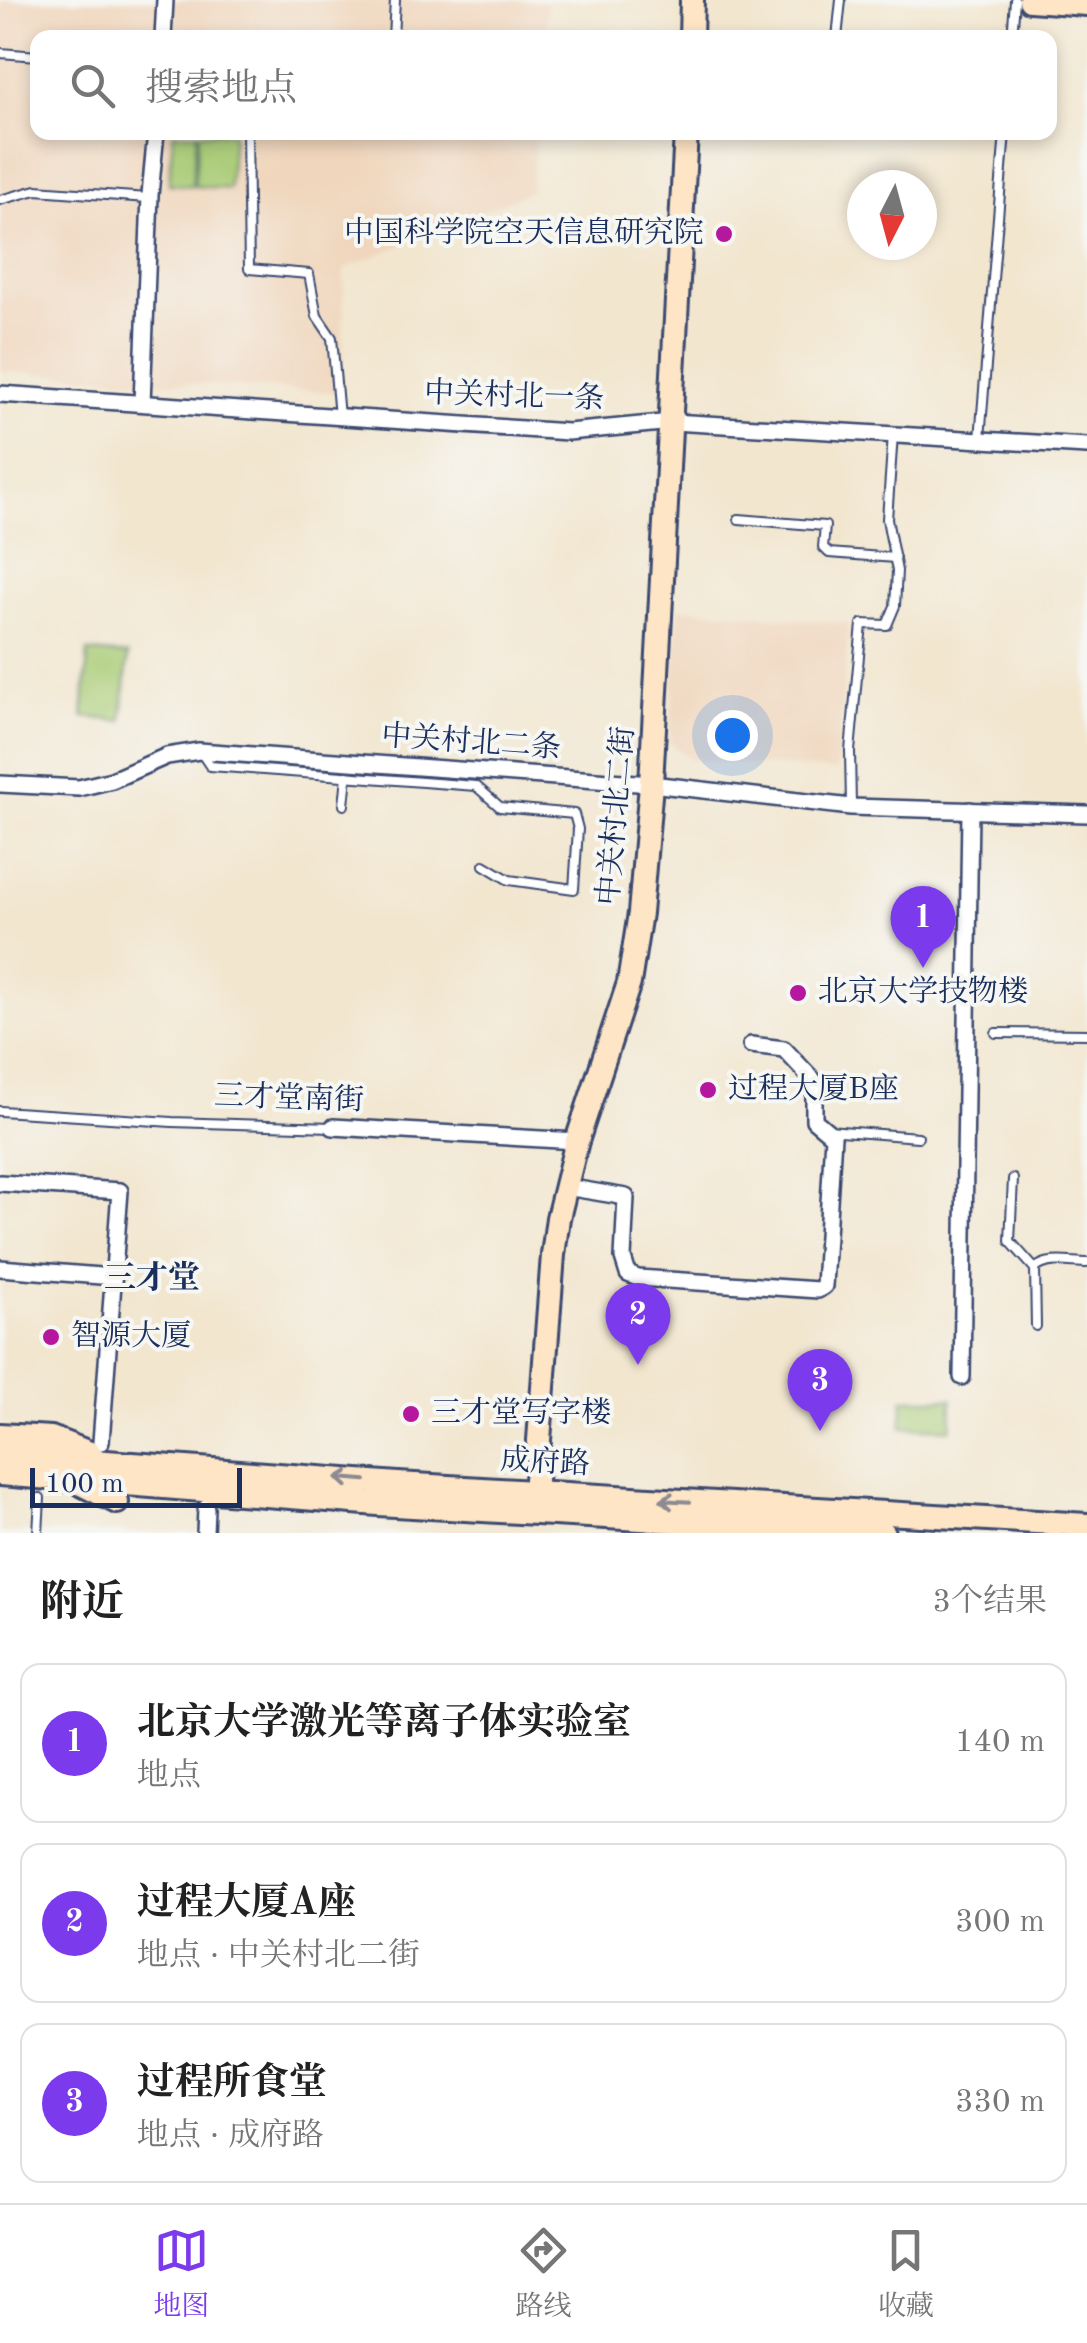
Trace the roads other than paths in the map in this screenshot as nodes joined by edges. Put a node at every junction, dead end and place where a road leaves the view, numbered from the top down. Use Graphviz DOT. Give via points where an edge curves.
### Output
graph roads {
  1 [pos="165,0"];
  2 [pos="395,0"];
  3 [pos="692,0"];
  4 [pos="841,0"];
  5 [pos="1015,0"];
  6 [pos="1030,0"];
  7 [pos="1087,4"];
  8 [pos="163,30"];
  9 [pos="393,30"];
  10 [pos="691,30"];
  11 [pos="838,30"];
  12 [pos="1013,30"];
  13 [pos="0,54"];
  14 [pos="30,56"];
  15 [pos="155,140"];
  16 [pos="247,140"];
  17 [pos="686,140"];
  18 [pos="1004,140"];
  19 [pos="150,198"];
  20 [pos="0,200"];
  21 [pos="0,394"];
  22 [pos="142,404"];
  23 [pos="338,417"];
  24 [pos="672,422"];
  25 [pos="893,434"];
  26 [pos="980,439"];
  27 [pos="1087,446"];
  28 [pos="740,519"];
  29 [pos="894,558"];
  30 [pos="199,751"];
  31 [pos="346,776"];
  32 [pos="0,784"];
  33 [pos="652,784"];
  34 [pos="344,805"];
  35 [pos="852,806"];
  36 [pos="970,810"];
  37 [pos="1087,814"];
  38 [pos="484,865"];
  39 [pos="996,1033"];
  40 [pos="1087,1034"];
  41 [pos="751,1046"];
  42 [pos="0,1110"];
  43 [pos="333,1127"];
  44 [pos="828,1130"];
  45 [pos="918,1136"];
  46 [pos="577,1140"];
  47 [pos="1013,1178"];
  48 [pos="0,1184"];
  49 [pos="566,1187"];
  50 [pos="1087,1263"];
  51 [pos="0,1268"];
  52 [pos="1035,1269"];
  53 [pos="112,1278"];
  54 [pos="1036,1326"];
  55 [pos="962,1377"];
  56 [pos="0,1435"];
  57 [pos="107,1452"];
  58 [pos="0,1454"];
  59 [pos="0,1474"];
  60 [pos="71,1479"];
  61 [pos="535,1493"];
  62 [pos="40,1498"];
  63 [pos="117,1502"];
  64 [pos="1087,1525"];
  65 [pos="663,1527"];
  66 [pos="38,1533"];
  67 [pos="205,1533"];
  68 [pos="214,1533"];
  69 [pos="883,1533"];
  1 -- 8 [label="street"];
  2 -- 9 [label="lane"];
  3 -- 10 [label="main road"];
  4 -- 11 [label="lane"];
  5 -- 12 [label="lane"];
  6 -- 7 [label="main road"];
  13 -- 14 [label="lane"];
  15 -- 19 [label="street"];
  16 -- 23 [label="lane" via="249,268 308,274 317,316 332,338"];
  17 -- 24 [label="main road, 中关村北二街"];
  18 -- 26 [label="lane"];
  19 -- 20 [label="lane" via="36,190"];
  19 -- 22 [label="street"];
  21 -- 22 [label="street, 中关村北一条"];
  22 -- 23 [label="street, 中关村北一条"];
  23 -- 24 [label="street, 中关村北一条" via="568,432"];
  24 -- 25 [label="street, 中关村北一条"];
  24 -- 33 [label="main road, 中关村北二街"];
  25 -- 26 [label="street, 中关村北一条"];
  25 -- 29 [label="lane" via="888,519"];
  26 -- 27 [label="street, 中关村北一条"];
  28 -- 29 [label="lane" via="825,526 828,553"];
  29 -- 35 [label="lane" via="895,606 887,625 862,624"];
  30 -- 31 [label="lane" via="210,766"];
  30 -- 32 [label="street, 中关村北二条" via="167,756 96,785"];
  30 -- 33 [label="street, 中关村北二条"];
  31 -- 34 [label="lane"];
  31 -- 38 [label="lane" via="476,786 500,807 574,814 574,890 509,880"];
  33 -- 35 [label="street, 中关村北二条"];
  33 -- 46 [label="main road, 中关村北二街" via="629,983"];
  35 -- 36 [label="street, 中关村北二条"];
  36 -- 37 [label="street, 中关村北二条"];
  36 -- 55 [label="street"];
  39 -- 40 [label="lane"];
  41 -- 44 [label="street" via="784,1049 814,1081 814,1120"];
  42 -- 43 [label="lane, 三才堂南街"];
  43 -- 46 [label="street, 三才堂南街"];
  44 -- 45 [label="lane"];
  44 -- 49 [label="street" via="833,1136 824,1286 818,1290 628,1274 626,1196"];
  46 -- 49 [label="main road, 中关村北二街"];
  47 -- 52 [label="lane" via="1010,1241"];
  48 -- 53 [label="street" via="120,1191"];
  49 -- 61 [label="main road, 中关村北二街" via="553,1255"];
  50 -- 52 [label="lane" via="1049,1262"];
  51 -- 53 [label="street"];
  52 -- 54 [label="lane"];
  53 -- 57 [label="street"];
  56 -- 57 [label="main road" via="52,1438"];
  57 -- 58 [label="main road, 成府路"];
  61 -- 57 [label="main road, 成府路, one-way"];
  59 -- 60 [label="main road, 成府路"];
  60 -- 63 [label="main road"];
  60 -- 65 [label="main road, 成府路"];
  64 -- 61 [label="main road, 成府路, one-way"];
  62 -- 66 [label="lane"];
  65 -- 69 [label="main road, 成府路"];
  67 -- 68 [label="street" via="210,1508"];
}
